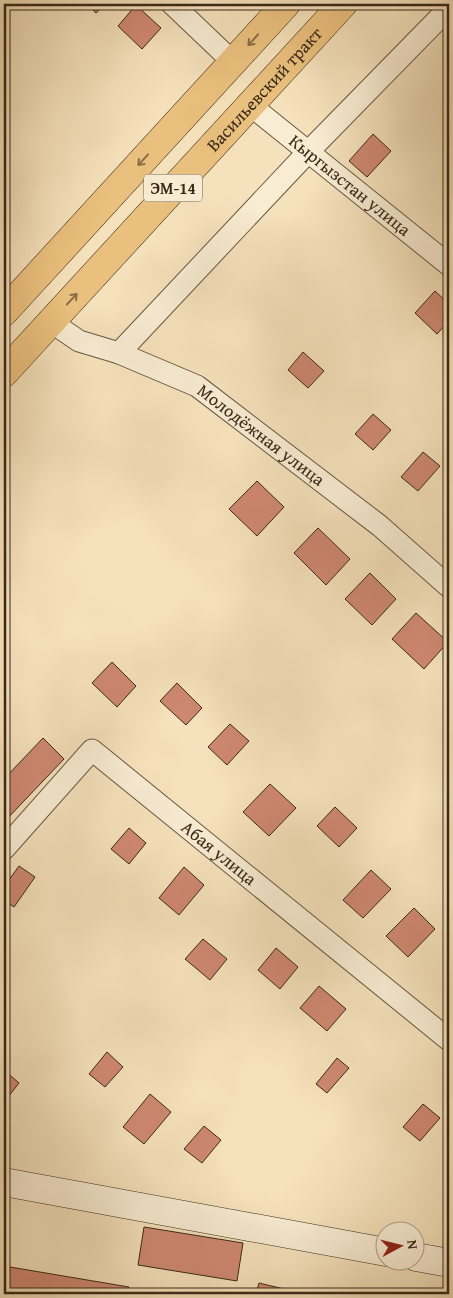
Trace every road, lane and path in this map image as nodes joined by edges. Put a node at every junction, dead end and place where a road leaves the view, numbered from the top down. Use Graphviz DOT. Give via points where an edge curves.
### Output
graph roads {
  1 [pos="172,4"];
  2 [pos="286,4"];
  3 [pos="343,4"];
  4 [pos="449,8"];
  5 [pos="233,62"];
  6 [pos="250,105"];
  7 [pos="308,152"];
  8 [pos="449,265"];
  9 [pos="4,312"];
  10 [pos="51,322"];
  11 [pos="119,354"];
  12 [pos="4,373"];
  13 [pos="449,587"];
  14 [pos="4,849"];
  15 [pos="449,1040"];
  16 [pos="4,1182"];
  17 [pos="376,1250"];
  18 [pos="426,1259"];
  19 [pos="449,1263"];
  1 -- 5 [label="street"];
  2 -- 5 [label="main road, ЭМ-14, one-way"];
  3 -- 6 [label="main road, Васильевский тракт / ЭМ-14"];
  4 -- 7 [label="street"];
  5 -- 9 [label="main road, ЭМ-14, one-way"];
  6 -- 7 [label="street, Кыргызстан улица"];
  10 -- 6 [label="main road, Васильевский тракт / ЭМ-14, one-way"];
  7 -- 8 [label="street, Кыргызстан улица"];
  7 -- 11 [label="street"];
  10 -- 11 [label="street, Молодёжная улица" via="79,341"];
  10 -- 12 [label="main road, Васильевский тракт / ЭМ-14"];
  11 -- 13 [label="street, Молодёжная улица" via="197,386 380,526"];
  14 -- 15 [label="street, Абая улица" via="92,750"];
  16 -- 17 [label="street"];
  18 -- 19 [label="street"];
}
